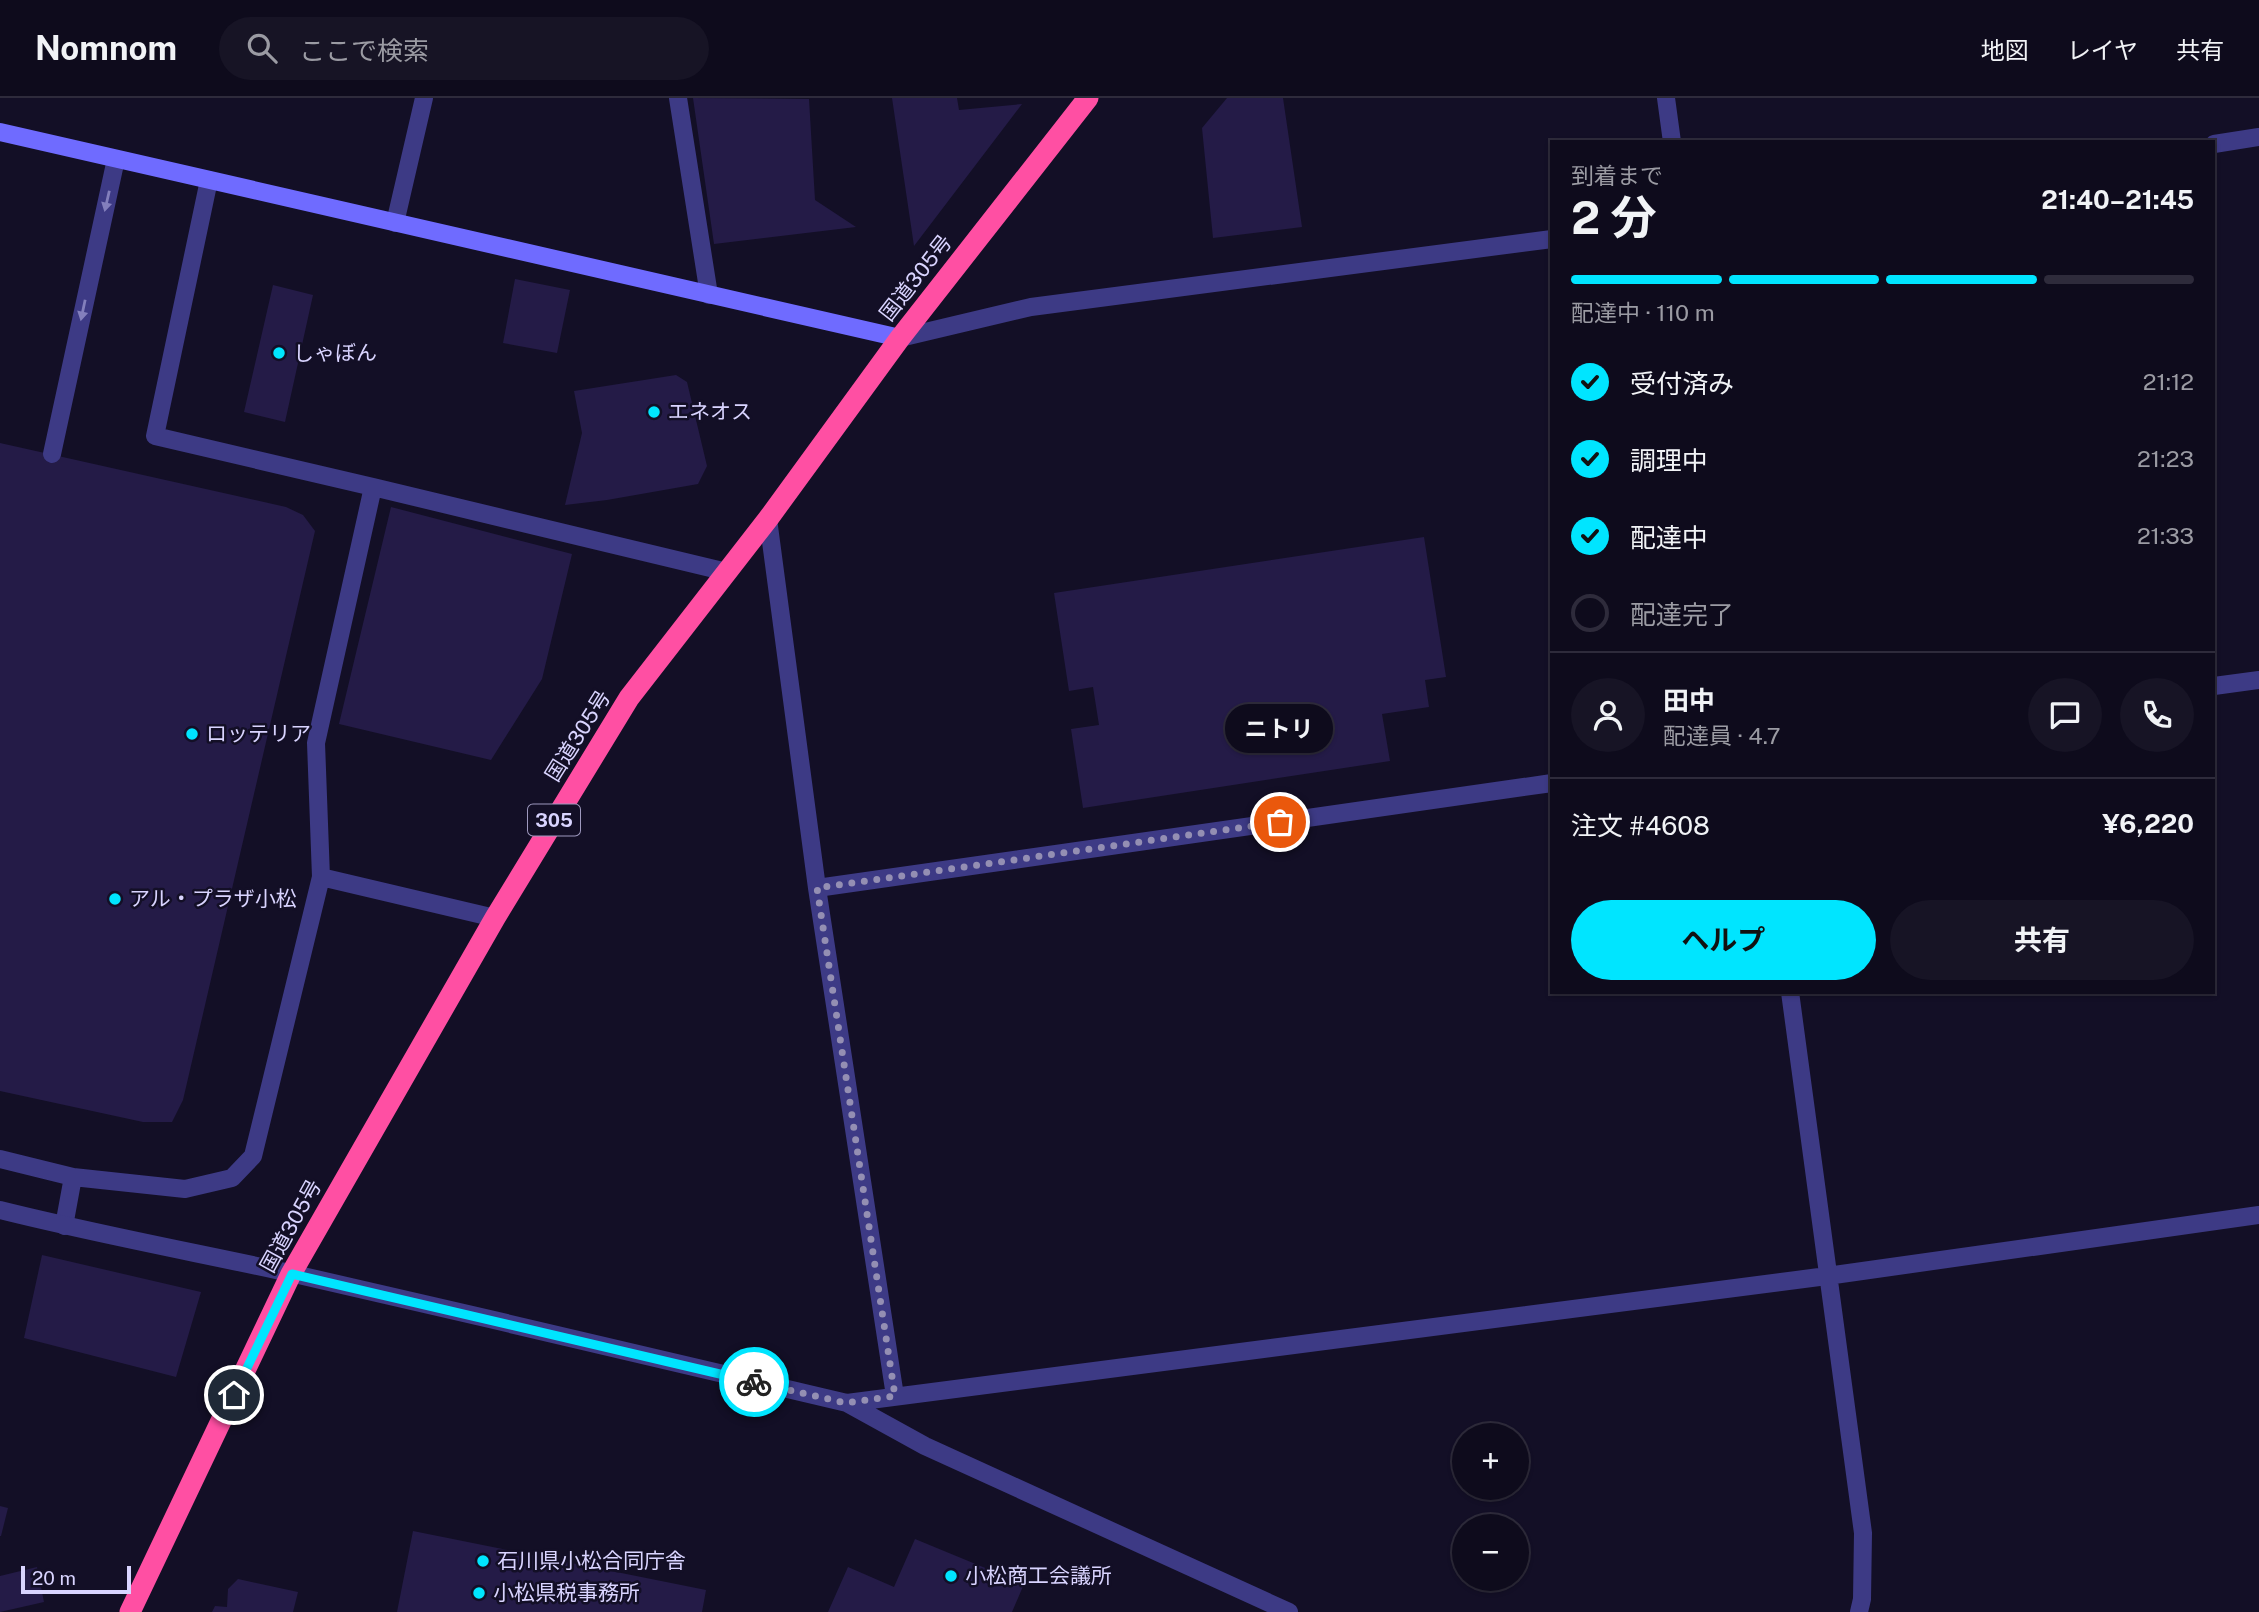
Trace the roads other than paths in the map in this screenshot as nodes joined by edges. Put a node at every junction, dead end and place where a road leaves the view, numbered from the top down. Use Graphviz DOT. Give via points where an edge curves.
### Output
graph roads {
  1 [pos="424,98"];
  2 [pos="678,98"];
  3 [pos="1088,98"];
  4 [pos="1666,98"];
  5 [pos="0,132"];
  6 [pos="2259,137"];
  7 [pos="1672,140"];
  8 [pos="2215,144"];
  9 [pos="116,159"];
  10 [pos="209,180"];
  11 [pos="395,223"];
  12 [pos="1550,239"];
  13 [pos="709,295"];
  14 [pos="900,338"];
  15 [pos="52,454"];
  16 [pos="373,487"];
  17 [pos="768,519"];
  18 [pos="727,572"];
  19 [pos="2259,680"];
  20 [pos="2215,686"];
  21 [pos="1550,783"];
  22 [pos="321,877"];
  23 [pos="817,888"];
  24 [pos="495,918"];
  25 [pos="1790,994"];
  26 [pos="0,1159"];
  27 [pos="74,1177"];
  28 [pos="0,1210"];
  29 [pos="2259,1215"];
  30 [pos="64,1226"];
  31 [pos="292,1274"];
  32 [pos="1827,1276"];
  33 [pos="895,1396"];
  34 [pos="846,1403"];
  35 [pos="130,1612"];
  36 [pos="1289,1612"];
  37 [pos="1859,1612"];
  1 -- 11 [label="street"];
  2 -- 13 [label="street"];
  3 -- 14 [label="highway, 国道305号 / 305"];
  4 -- 7 [label="street"];
  5 -- 9 [label="street"];
  6 -- 8 [label="street"];
  9 -- 10 [label="street"];
  9 -- 15 [label="street, one-way"];
  10 -- 11 [label="street"];
  10 -- 16 [label="street" via="155,436"];
  11 -- 13 [label="street"];
  12 -- 14 [label="street" via="1031,307"];
  13 -- 14 [label="street"];
  14 -- 17 [label="highway, 国道305号 / 305"];
  16 -- 18 [label="street"];
  16 -- 22 [label="street" via="316,743"];
  17 -- 18 [label="highway, 国道305号 / 305"];
  17 -- 23 [label="street"];
  18 -- 24 [label="highway, 国道305号 / 305" via="629,698"];
  19 -- 20 [label="street"];
  21 -- 23 [label="street"];
  22 -- 24 [label="street"];
  22 -- 27 [label="street" via="253,1156 232,1178 185,1189"];
  23 -- 33 [label="street"];
  24 -- 31 [label="highway, 国道305号 / 305"];
  25 -- 32 [label="street"];
  26 -- 27 [label="street"];
  27 -- 30 [label="street"];
  28 -- 30 [label="street"];
  29 -- 32 [label="street"];
  30 -- 31 [label="street"];
  31 -- 34 [label="street"];
  31 -- 35 [label="highway, 国道305号 / 305"];
  32 -- 33 [label="street"];
  32 -- 37 [label="street" via="1863,1532"];
  33 -- 34 [label="street"];
  34 -- 36 [label="street" via="925,1446"];
}
